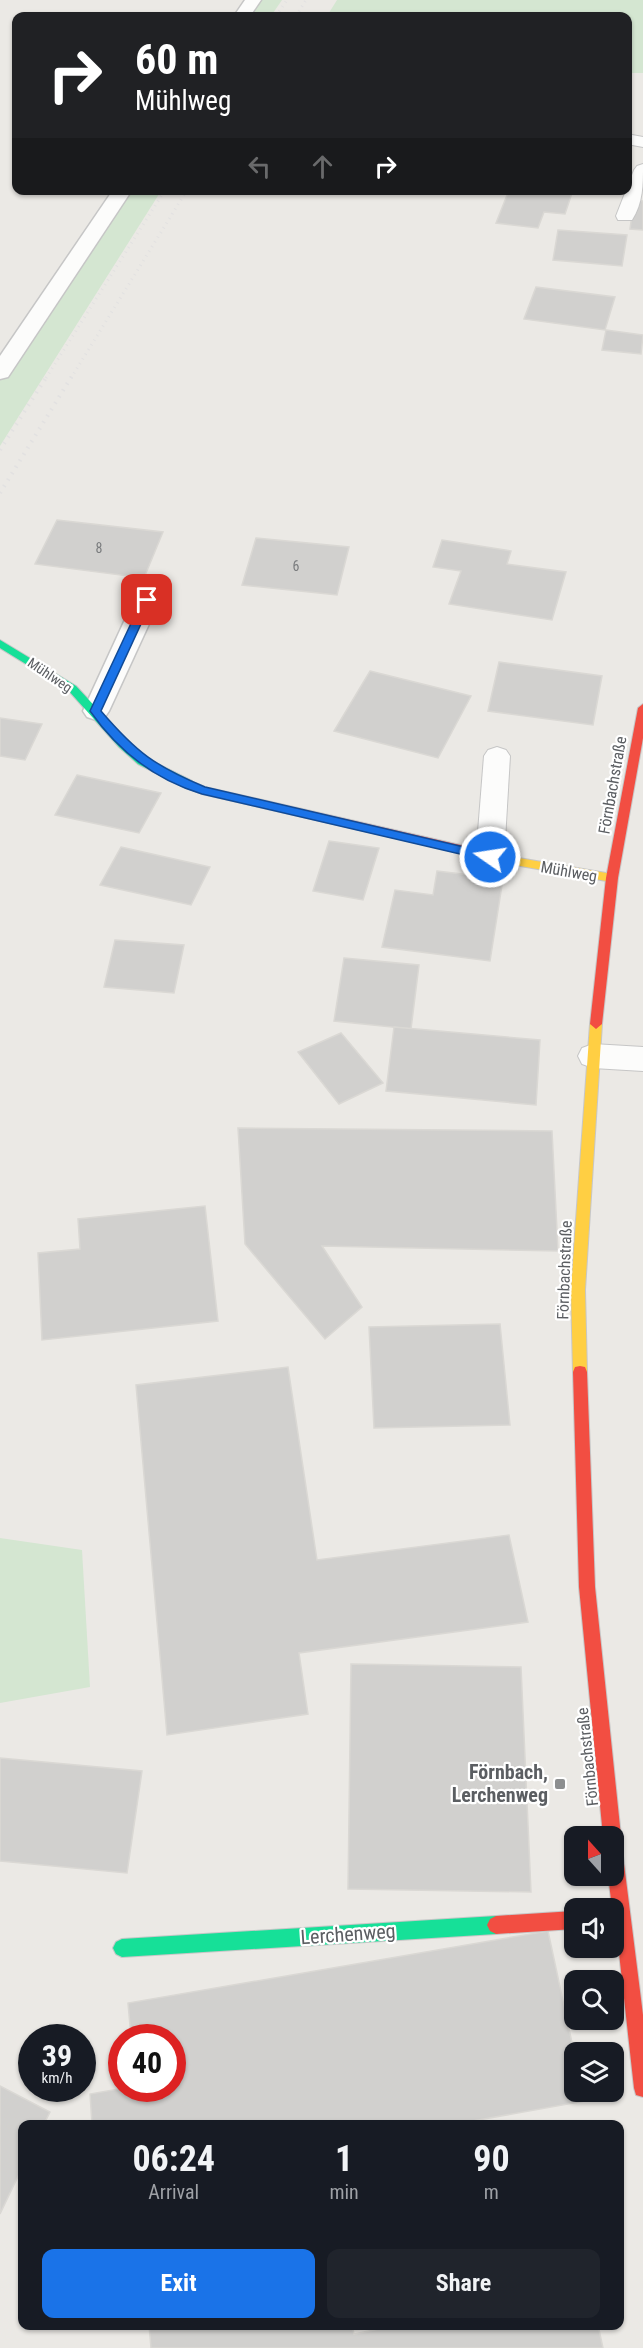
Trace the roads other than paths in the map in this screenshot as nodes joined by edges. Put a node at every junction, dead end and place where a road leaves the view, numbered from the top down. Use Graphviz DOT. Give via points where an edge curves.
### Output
graph roads {
  1 [pos="643,170"];
  2 [pos="120,195"];
  3 [pos="625,216"];
  4 [pos="0,372"];
  5 [pos="147,600"];
  6 [pos="0,643"];
  7 [pos="643,708"];
  8 [pos="96,711"];
  9 [pos="497,756"];
  10 [pos="490,857"];
  11 [pos="612,878"];
  12 [pos="593,1056"];
  13 [pos="643,1059"];
  14 [pos="611,1826"];
  15 [pos="564,1921"];
  16 [pos="122,1948"];
  17 [pos="623,1958"];
  18 [pos="643,2088"];
  1 -- 3 [label="lane"];
  2 -- 4 [label="street"];
  5 -- 8 [label="street"];
  6 -- 8 [label="street, Mühlweg" via="72,688"];
  7 -- 11 [label="street, Förnbachstraße"];
  8 -- 10 [label="street, Mühlweg" via="142,761 202,790"];
  9 -- 10 [label="lane"];
  10 -- 11 [label="street, Mühlweg"];
  11 -- 12 [label="street, Förnbachstraße"];
  12 -- 13 [label="lane"];
  12 -- 14 [label="street, Förnbachstraße" via="578,1290 587,1587"];
  15 -- 16 [label="street, Lerchenweg"];
  17 -- 18 [label="street"];
}
